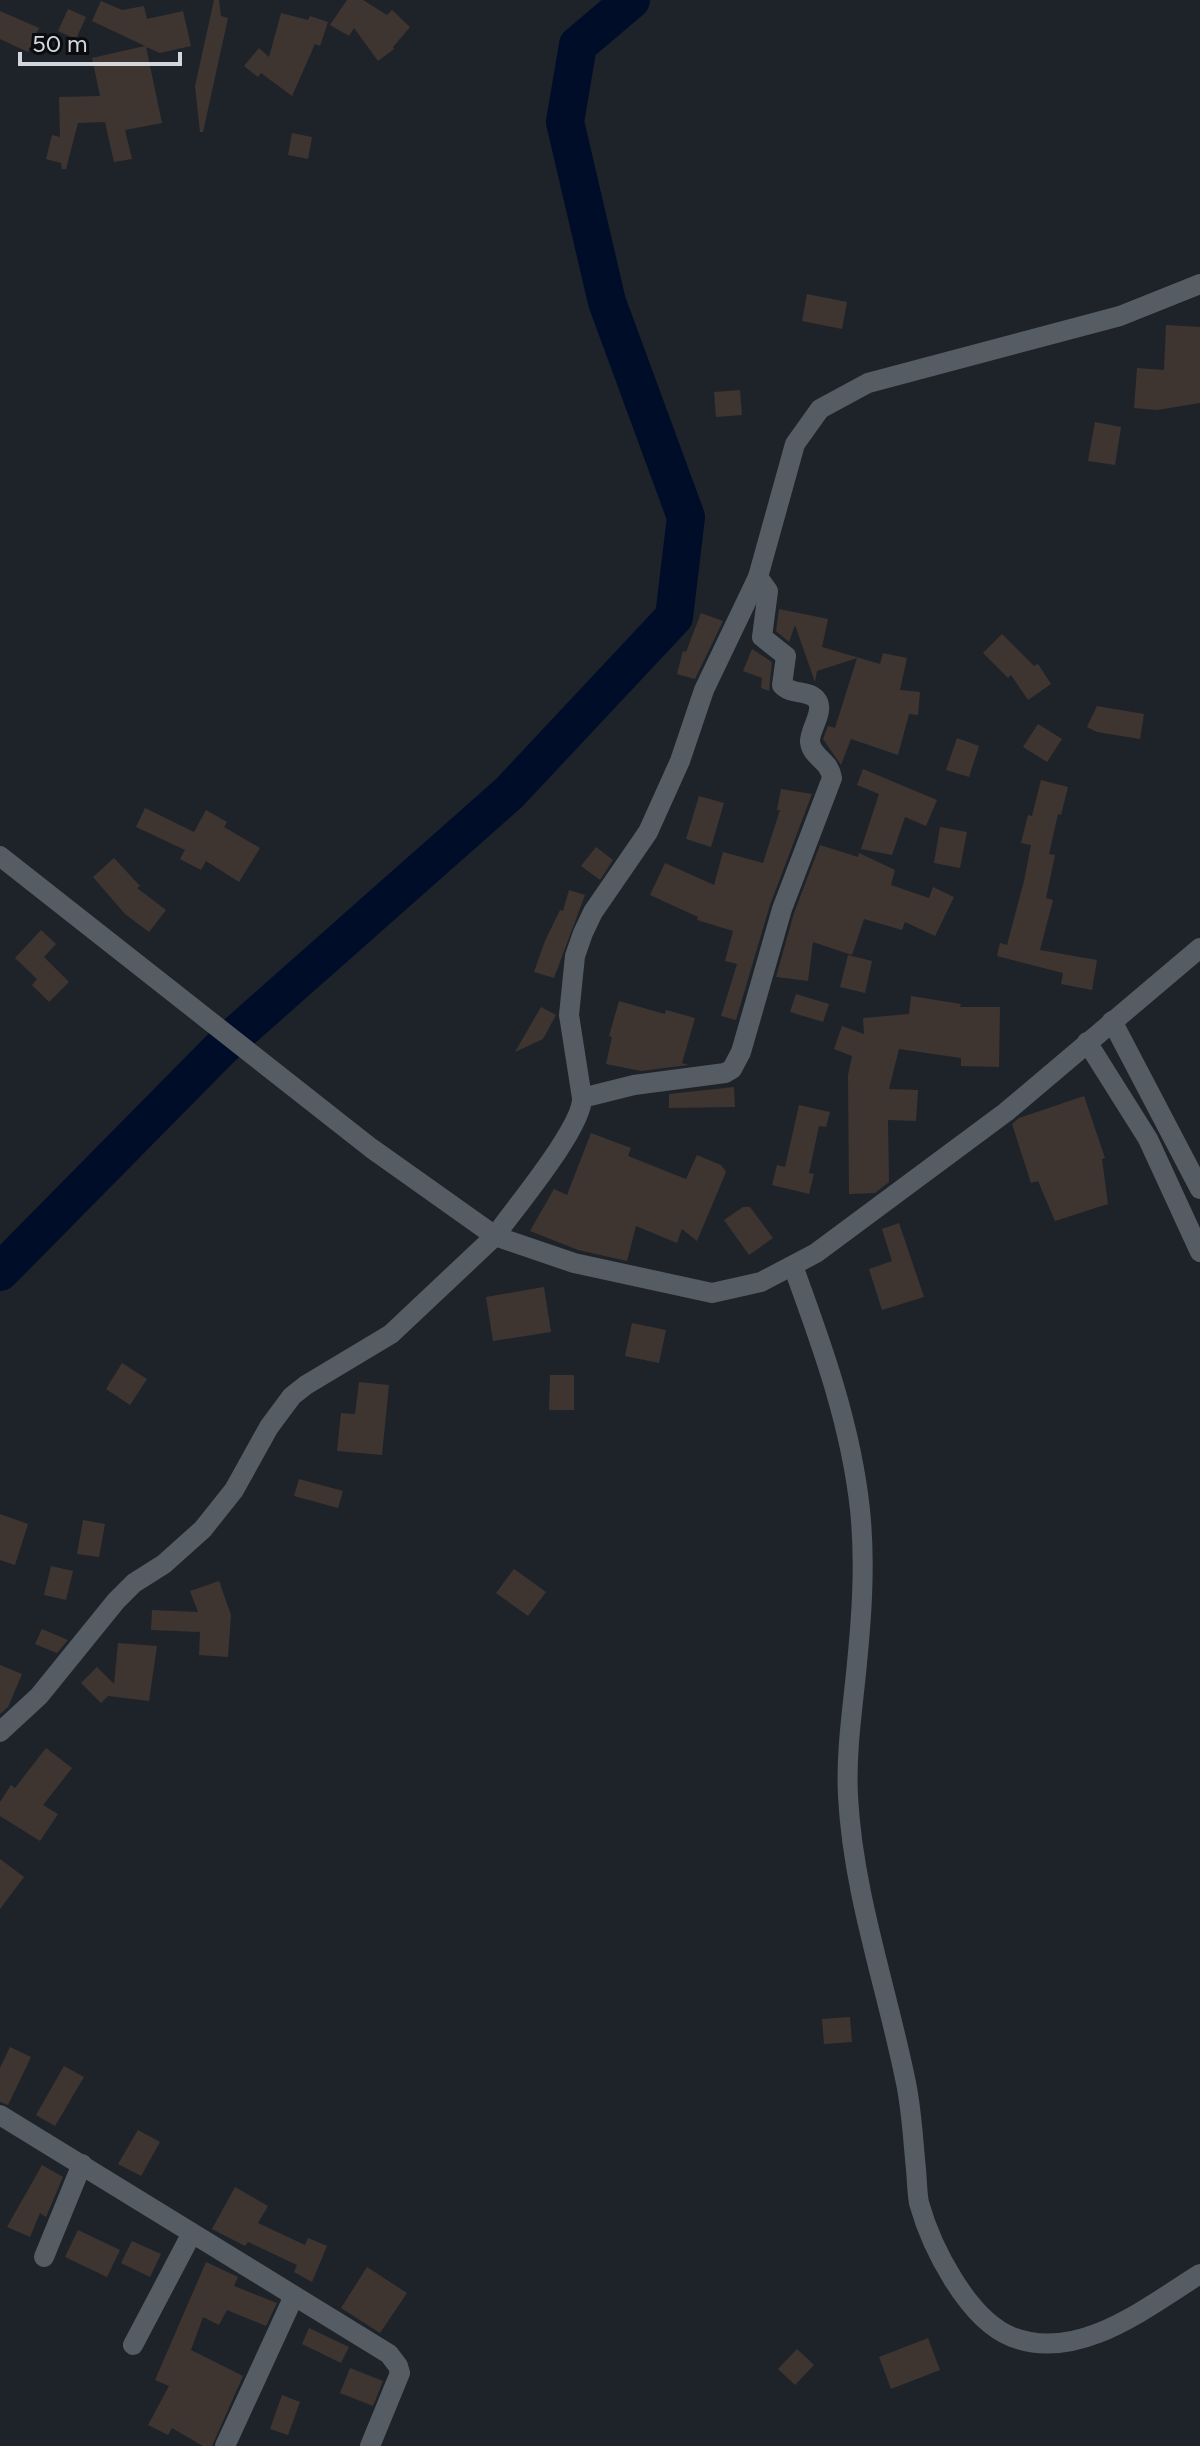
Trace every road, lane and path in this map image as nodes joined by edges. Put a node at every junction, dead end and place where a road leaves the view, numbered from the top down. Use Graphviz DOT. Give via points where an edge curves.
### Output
graph roads {
  1 [pos="1200,284"];
  2 [pos="758,577"];
  3 [pos="0,856"];
  4 [pos="1200,948"];
  5 [pos="1112,1021"];
  6 [pos="1087,1042"];
  7 [pos="582,1098"];
  8 [pos="1200,1189"];
  9 [pos="495,1236"];
  10 [pos="1200,1252"];
  11 [pos="793,1266"];
  12 [pos="0,1732"];
  13 [pos="0,2115"];
  14 [pos="82,2164"];
  15 [pos="192,2233"];
  16 [pos="44,2257"];
  17 [pos="1200,2274"];
  18 [pos="294,2296"];
  19 [pos="133,2345"];
  20 [pos="225,2446"];
  21 [pos="370,2446"];
  1 -- 2 [label="street" via="1120,316 868,383 820,409 795,444"];
  2 -- 7 [label="street" via="704,690 648,832 593,912 575,956 569,1015"];
  2 -- 7 [label="street" via="768,591 762,637 786,656 782,685 818,702 811,743 832,778 782,909 741,1052 725,1073"];
  3 -- 9 [label="street" via="371,1148"];
  4 -- 5 [label="street"];
  5 -- 6 [label="street"];
  5 -- 8 [label="street"];
  6 -- 10 [label="street" via="1148,1139"];
  6 -- 11 [label="street" via="1006,1112"];
  7 -- 9 [label="street" via="573,1126"];
  9 -- 11 [label="street" via="574,1263 712,1293 761,1282"];
  9 -- 12 [label="street" via="391,1334 292,1396 234,1490 203,1529 134,1583 39,1696"];
  11 -- 17 [label="street" via="833,1377 858,1490 862,1592 848,1781 854,1859 907,2086 919,2202 940,2257 984,2317 1009,2336 1036,2343 1074,2341 1128,2319"];
  13 -- 14 [label="street"];
  14 -- 15 [label="street"];
  14 -- 16 [label="street"];
  15 -- 18 [label="street"];
  15 -- 19 [label="street"];
  18 -- 20 [label="street"];
  18 -- 21 [label="street" via="384,2350 398,2366"];
}
